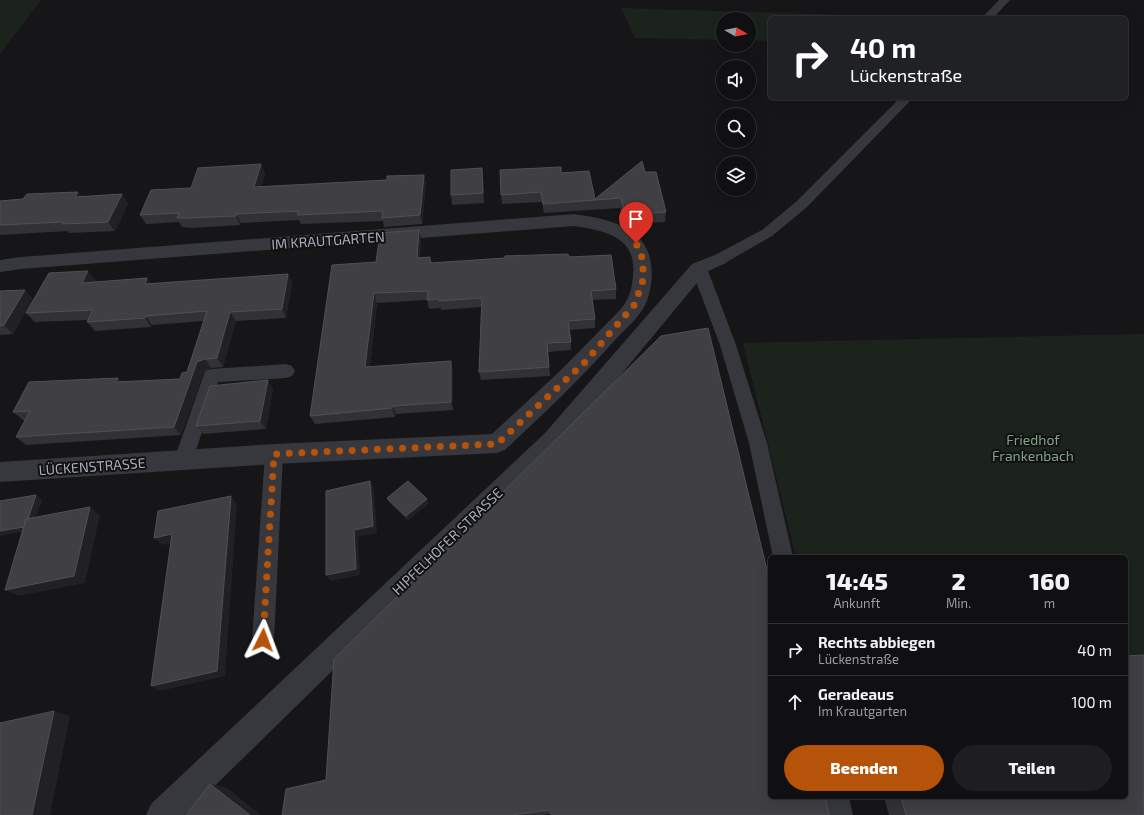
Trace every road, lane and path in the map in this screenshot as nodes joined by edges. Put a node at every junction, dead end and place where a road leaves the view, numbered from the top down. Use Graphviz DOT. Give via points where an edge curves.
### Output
graph roads {
  1 [pos="1005,0"];
  2 [pos="989,16"];
  3 [pos="905,100"];
  4 [pos="710,263"];
  5 [pos="0,266"];
  6 [pos="635,304"];
  7 [pos="286,371"];
  8 [pos="274,454"];
  9 [pos="184,460"];
  10 [pos="0,472"];
  11 [pos="783,555"];
  12 [pos="263,640"];
  13 [pos="833,799"];
  14 [pos="162,815"];
  15 [pos="837,815"];
  1 -- 2 [label="lane"];
  3 -- 4 [label="lane" via="802,204 767,233"];
  4 -- 11 [label="lane" via="728,345 758,443"];
  4 -- 14 [label="street, HIPFELHOFER STRASSE" via="553,440"];
  5 -- 6 [label="street, IM KRAUTGARTEN" via="574,220 616,230 636,243 643,260 643,280"];
  6 -- 8 [label="street, LÜCKENSTRASSE" via="585,362 497,444"];
  7 -- 9 [label="lane" via="211,376"];
  8 -- 9 [label="street, LÜCKENSTRASSE"];
  8 -- 12 [label="lane"];
  9 -- 10 [label="street, LÜCKENSTRASSE"];
  13 -- 15 [label="street"];
}
